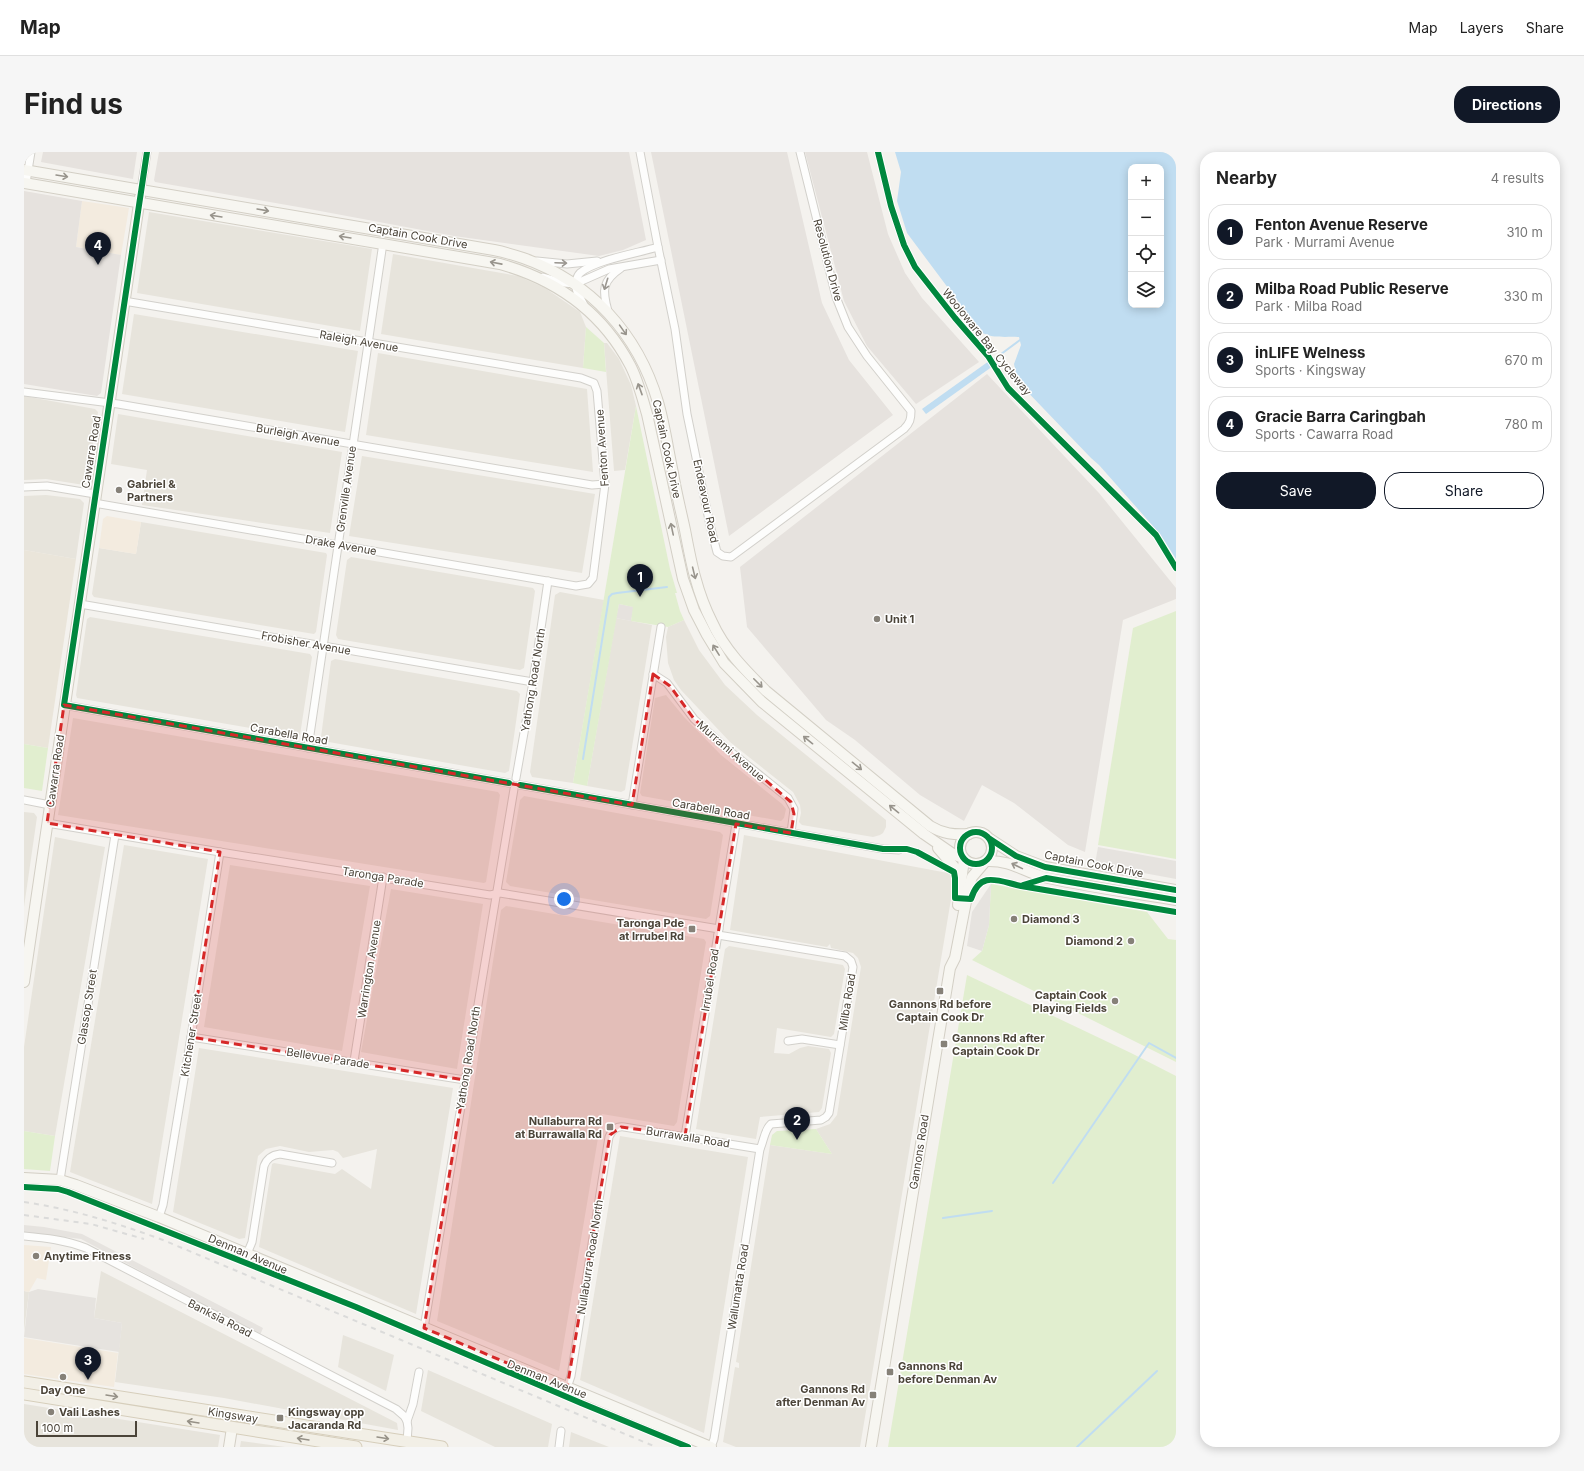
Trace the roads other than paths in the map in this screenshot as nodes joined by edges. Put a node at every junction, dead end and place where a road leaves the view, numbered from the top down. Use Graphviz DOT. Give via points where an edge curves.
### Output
graph roads {
  1 [pos="31,152"];
  2 [pos="147,152"];
  3 [pos="640,152"];
  4 [pos="800,152"];
  5 [pos="26,170"];
  6 [pos="25,183"];
  7 [pos="141,190"];
  8 [pos="139,203"];
  9 [pos="384,230"];
  10 [pos="383,243"];
  11 [pos="658,247"];
  12 [pos="523,258"];
  13 [pos="660,260"];
  14 [pos="607,261"];
  15 [pos="624,265"];
  16 [pos="522,270"];
  17 [pos="575,284"];
  18 [pos="124,302"];
  19 [pos="587,309"];
  20 [pos="608,311"];
  21 [pos="368,343"];
  22 [pos="594,383"];
  23 [pos="24,392"];
  24 [pos="109,403"];
  25 [pos="911,419"];
  26 [pos="353,444"];
  27 [pos="606,484"];
  28 [pos="24,487"];
  29 [pos="95,498"];
  30 [pos="338,545"];
  31 [pos="548,581"];
  32 [pos="588,584"];
  33 [pos="80,604"];
  34 [pos="660,628"];
  35 [pos="323,646"];
  36 [pos="653,674"];
  37 [pos="533,682"];
  38 [pos="64,705"];
  39 [pos="308,748"];
  40 [pos="514,786"];
  41 [pos="24,800"];
  42 [pos="50,804"];
  43 [pos="632,805"];
  44 [pos="47,823"];
  45 [pos="736,824"];
  46 [pos="790,833"];
  47 [pos="924,834"];
  48 [pos="969,834"];
  49 [pos="115,835"];
  50 [pos="990,839"];
  51 [pos="899,850"];
  52 [pos="220,852"];
  53 [pos="964,858"];
  54 [pos="985,862"];
  55 [pos="383,877"];
  56 [pos="1176,890"];
  57 [pos="960,893"];
  58 [pos="495,894"];
  59 [pos="1176,900"];
  60 [pos="718,932"];
  61 [pos="27,947"];
  62 [pos="950,968"];
  63 [pos="24,982"];
  64 [pos="191,1037"];
  65 [pos="788,1041"];
  66 [pos="840,1045"];
  67 [pos="354,1062"];
  68 [pos="465,1080"];
  69 [pos="615,1128"];
  70 [pos="768,1128"];
  71 [pos="685,1136"];
  72 [pos="760,1149"];
  73 [pos="332,1163"];
  74 [pos="24,1178"];
  75 [pos="60,1180"];
  76 [pos="159,1217"];
  77 [pos="24,1236"];
  78 [pos="247,1254"];
  79 [pos="424,1328"];
  80 [pos="420,1372"];
  81 [pos="24,1382"];
  82 [pos="567,1388"];
  83 [pos="24,1394"];
  84 [pos="233,1415"];
  85 [pos="407,1421"];
  86 [pos="232,1428"];
  87 [pos="561,1431"];
  88 [pos="406,1444"];
  89 [pos="229,1447"];
  90 [pos="356,1447"];
  91 [pos="442,1447"];
  92 [pos="559,1447"];
  93 [pos="711,1447"];
  94 [pos="871,1447"];
  1 -- 5 [label="street"];
  2 -- 7 [label="street"];
  3 -- 11 [label="street, Endeavour Road"];
  4 -- 25 [label="street, Resolution Drive" via="836,296 852,333 911,411"];
  5 -- 6 [label="street"];
  5 -- 7 [label="main road, Captain Cook Drive, one-way"];
  6 -- 8 [label="main road, Captain Cook Drive"];
  7 -- 8 [label="main road"];
  7 -- 9 [label="main road, Captain Cook Drive, one-way"];
  10 -- 8 [label="main road, Captain Cook Drive, one-way"];
  8 -- 18 [label="main road, Cawarra Road"];
  9 -- 10 [label="main road, Grenville Avenue"];
  9 -- 12 [label="main road, Captain Cook Drive" via="479,247"];
  16 -- 10 [label="main road, Captain Cook Drive, one-way"];
  10 -- 21 [label="street, Grenville Avenue"];
  11 -- 13 [label="street, Endeavour Road"];
  11 -- 14 [label="street"];
  12 -- 14 [label="street, one-way" via="567,264"];
  12 -- 17 [label="main road, Captain Cook Drive"];
  13 -- 15 [label="street"];
  13 -- 25 [label="street, Endeavour Road" via="676,336 687,414 710,525 717,552 723,556 731,557 904,429"];
  14 -- 17 [label="street" via="584,270 576,278"];
  15 -- 17 [label="street"];
  15 -- 20 [label="street, one-way" via="605,283 604,297"];
  16 -- 17 [label="street"];
  16 -- 19 [label="main road, Captain Cook Drive" via="558,288"];
  17 -- 19 [label="street"];
  17 -- 20 [label="main road, Captain Cook Drive"];
  18 -- 21 [label="street, Raleigh Avenue"];
  18 -- 24 [label="main road, Cawarra Road"];
  47 -- 19 [label="main road, Captain Cook Drive, one-way" via="762,702 724,663 706,636 684,579 640,389 617,343"];
  20 -- 48 [label="main road, Captain Cook Drive, one-way" via="632,342 650,378 664,425 694,574 702,601 724,645 744,670 766,691 930,826 943,833"];
  21 -- 22 [label="street, Raleigh Avenue" via="581,378"];
  21 -- 26 [label="street, Grenville Avenue"];
  22 -- 27 [label="street, Fenton Avenue" via="597,391"];
  23 -- 24 [label="street, Burleigh Avenue"];
  24 -- 26 [label="street, Burleigh Avenue"];
  24 -- 29 [label="main road, Cawarra Road"];
  26 -- 27 [label="street, Burleigh Avenue" via="592,485"];
  26 -- 30 [label="street, Grenville Avenue"];
  27 -- 32 [label="street, Fenton Avenue" via="593,578"];
  28 -- 29 [label="street, Drake Avenue" via="47,486"];
  29 -- 30 [label="street, Drake Avenue"];
  29 -- 33 [label="main road, Cawarra Road"];
  30 -- 31 [label="street, Drake Avenue"];
  30 -- 35 [label="street, Grenville Avenue"];
  31 -- 32 [label="street, Drake Avenue" via="576,586"];
  31 -- 37 [label="street, Yathong Road North"];
  33 -- 35 [label="street, Frobisher Avenue"];
  33 -- 38 [label="main road, Cawarra Road"];
  34 -- 36 [label="street"];
  35 -- 37 [label="street, Frobisher Avenue"];
  35 -- 39 [label="street, Grenville Avenue"];
  36 -- 43 [label="street"];
  36 -- 46 [label="street, Murrami Avenue" via="667,684 694,719 788,798 794,809"];
  37 -- 40 [label="street, Yathong Road North" via="516,778 511,780"];
  38 -- 39 [label="street, Carabella Road"];
  38 -- 42 [label="main road, Cawarra Road"];
  39 -- 40 [label="street, Carabella Road"];
  40 -- 43 [label="street, Carabella Road"];
  40 -- 58 [label="street, Yathong Road North"];
  41 -- 42 [label="street"];
  42 -- 44 [label="main road, Cawarra Road"];
  43 -- 45 [label="street, Carabella Road"];
  44 -- 49 [label="street, Taronga Parade"];
  44 -- 61 [label="main road, Cawarra Road"];
  45 -- 46 [label="street, Carabella Road"];
  45 -- 60 [label="street, Irrubel Road"];
  46 -- 51 [label="street, Carabella Road"];
  47 -- 53 [label="main road, Captain Cook Drive" via="953,854"];
  47 -- 57 [label="main road" via="956,869"];
  48 -- 50 [label="main road" via="980,833"];
  48 -- 53 [label="main road" via="960,845"];
  49 -- 52 [label="street, Taronga Parade"];
  49 -- 75 [label="street, Glassop Street"];
  50 -- 54 [label="main road" via="992,851"];
  50 -- 56 [label="main road, Captain Cook Drive" via="1016,856 1045,867"];
  52 -- 55 [label="street, Taronga Parade"];
  52 -- 64 [label="street, Kitchener Street"];
  53 -- 54 [label="main road" via="976,865"];
  53 -- 57 [label="main road"];
  59 -- 54 [label="main road, Captain Cook Drive, one-way" via="1046,878 1010,863"];
  54 -- 62 [label="main road, Gannons Road" via="972,877 969,886 955,958"];
  55 -- 58 [label="street, Taronga Parade"];
  55 -- 67 [label="street, Warrington Avenue"];
  57 -- 62 [label="main road" via="949,958"];
  58 -- 60 [label="street, Taronga Parade"];
  58 -- 68 [label="street, Yathong Road North"];
  60 -- 66 [label="street, Milba Road" via="848,957 853,967"];
  60 -- 71 [label="street, Irrubel Road"];
  61 -- 63 [label="main road, Cawarra Road"];
  62 -- 94 [label="main road, Gannons Road"];
  64 -- 67 [label="street, Bellevue Parade"];
  64 -- 76 [label="street, Kitchener Street"];
  65 -- 66 [label="street" via="802,1039"];
  66 -- 70 [label="street, Milba Road" via="828,1116 821,1120 773,1124"];
  67 -- 68 [label="street, Bellevue Parade"];
  68 -- 79 [label="street, Yathong Road North"];
  69 -- 71 [label="street, Burrawalla Road" via="624,1127"];
  69 -- 82 [label="street, Nullaburra Road North" via="609,1137"];
  70 -- 72 [label="street, Wallumatta Road"];
  71 -- 72 [label="street, Burrawalla Road"];
  72 -- 93 [label="street, Wallumatta Road"];
  73 -- 78 [label="street" via="280,1154 267,1159 252,1242"];
  74 -- 75 [label="main road, Denman Avenue"];
  75 -- 76 [label="main road, Denman Avenue"];
  76 -- 78 [label="main road, Denman Avenue"];
  77 -- 85 [label="street, Banksia Road" via="57,1239 86,1248 396,1409"];
  78 -- 79 [label="main road, Denman Avenue"];
  79 -- 82 [label="main road, Denman Avenue"];
  80 -- 85 [label="street"];
  81 -- 84 [label="main road, Kingsway, one-way"];
  82 -- 93 [label="main road, Denman Avenue"];
  86 -- 83 [label="main road, Kingsway, one-way"];
  84 -- 86 [label="main road"];
  84 -- 88 [label="main road, Kingsway, one-way"];
  85 -- 88 [label="street"];
  86 -- 89 [label="main road"];
  90 -- 86 [label="main road, Kingsway, one-way"];
  87 -- 92 [label="street"];
  88 -- 91 [label="main road, Kingsway"];
}
